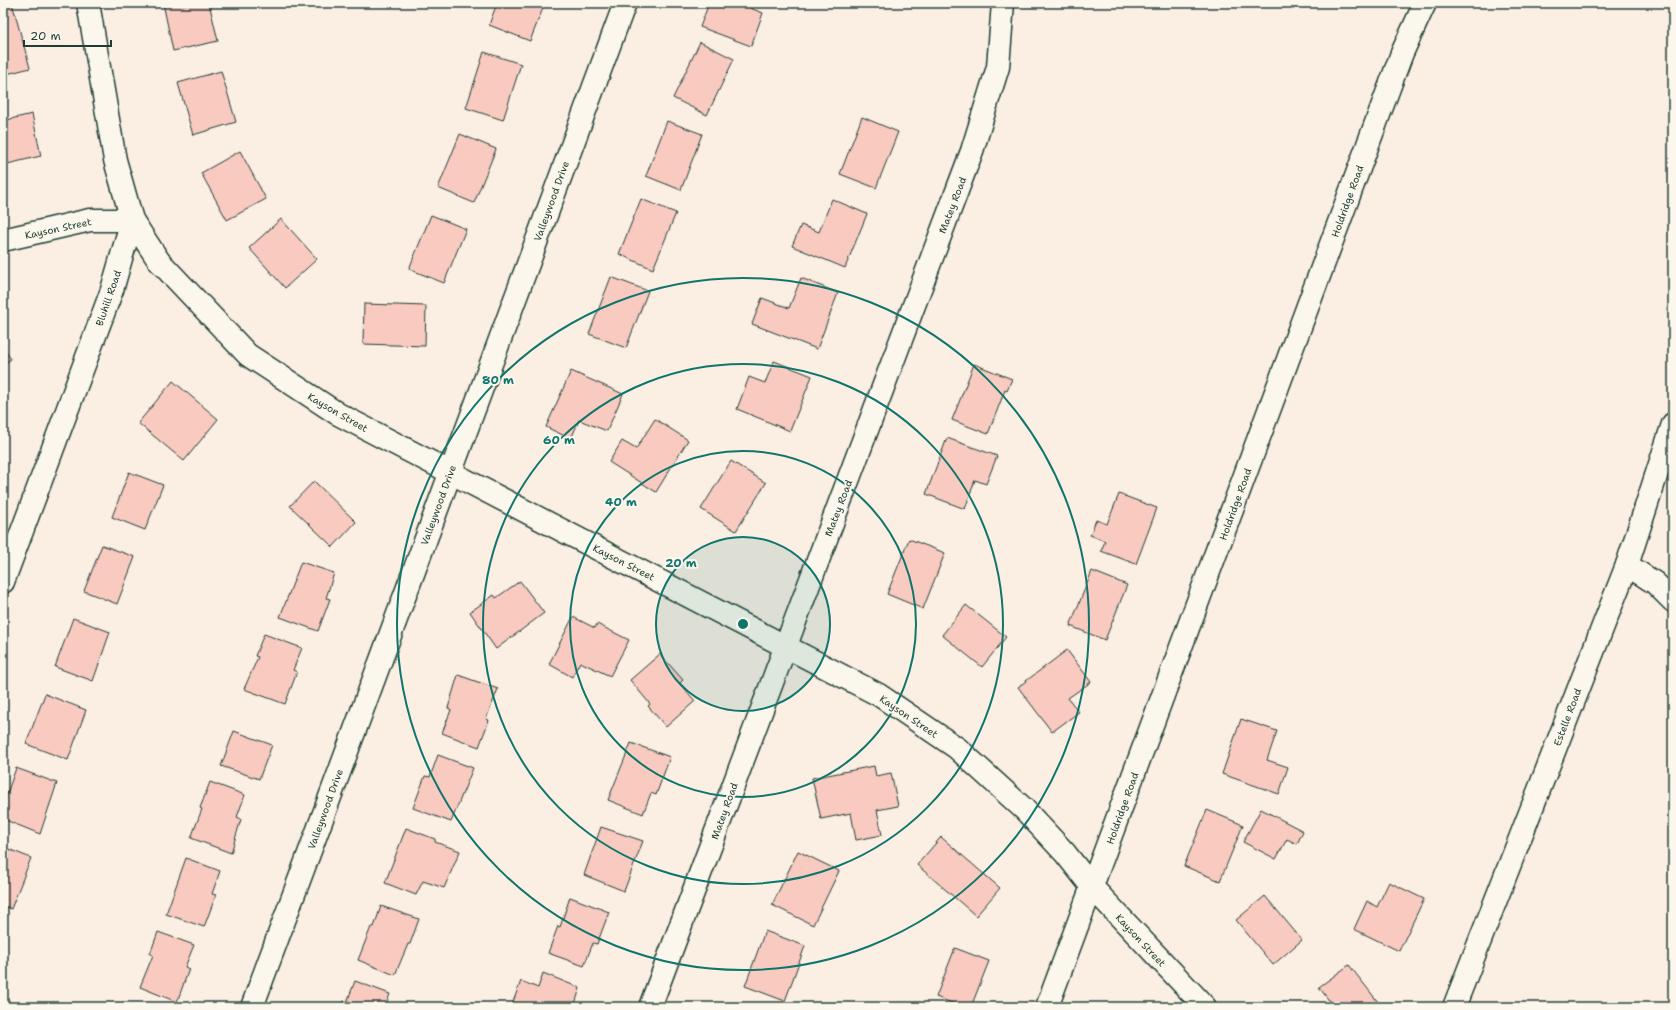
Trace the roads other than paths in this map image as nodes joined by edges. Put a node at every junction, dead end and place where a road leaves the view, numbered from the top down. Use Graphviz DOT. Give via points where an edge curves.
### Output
graph roads {
  1 [pos="88,3"];
  2 [pos="625,3"];
  3 [pos="1003,3"];
  4 [pos="1425,3"];
  5 [pos="132,220"];
  6 [pos="3,240"];
  7 [pos="1673,424"];
  8 [pos="450,472"];
  9 [pos="1627,565"];
  10 [pos="3,582"];
  11 [pos="1673,601"];
  12 [pos="786,645"];
  13 [pos="1092,887"];
  14 [pos="252,1007"];
  15 [pos="650,1007"];
  16 [pos="1047,1007"];
  17 [pos="1204,1007"];
  18 [pos="1454,1007"];
  1 -- 5 [label="street" via="115,160"];
  2 -- 8 [label="street, Valleywood Drive"];
  3 -- 12 [label="street, Matey Road" via="998,67 972,151"];
  4 -- 13 [label="street, Holdridge Road" via="1402,53"];
  5 -- 6 [label="street, Kayson Street" via="90,220"];
  5 -- 8 [label="street, Kayson Street" via="159,261 248,355 338,414"];
  5 -- 10 [label="street, Bluhill Road" via="112,290"];
  7 -- 9 [label="street, Estelle Road"];
  8 -- 12 [label="street, Kayson Street"];
  8 -- 14 [label="street, Valleywood Drive"];
  9 -- 11 [label="street" via="1655,583"];
  9 -- 18 [label="street, Estelle Road"];
  12 -- 13 [label="street, Kayson Street" via="879,695 957,748 1024,809 1066,854"];
  12 -- 15 [label="street, Matey Road"];
  13 -- 16 [label="street, Holdridge Road"];
  13 -- 17 [label="street, Kayson Street"];
}
